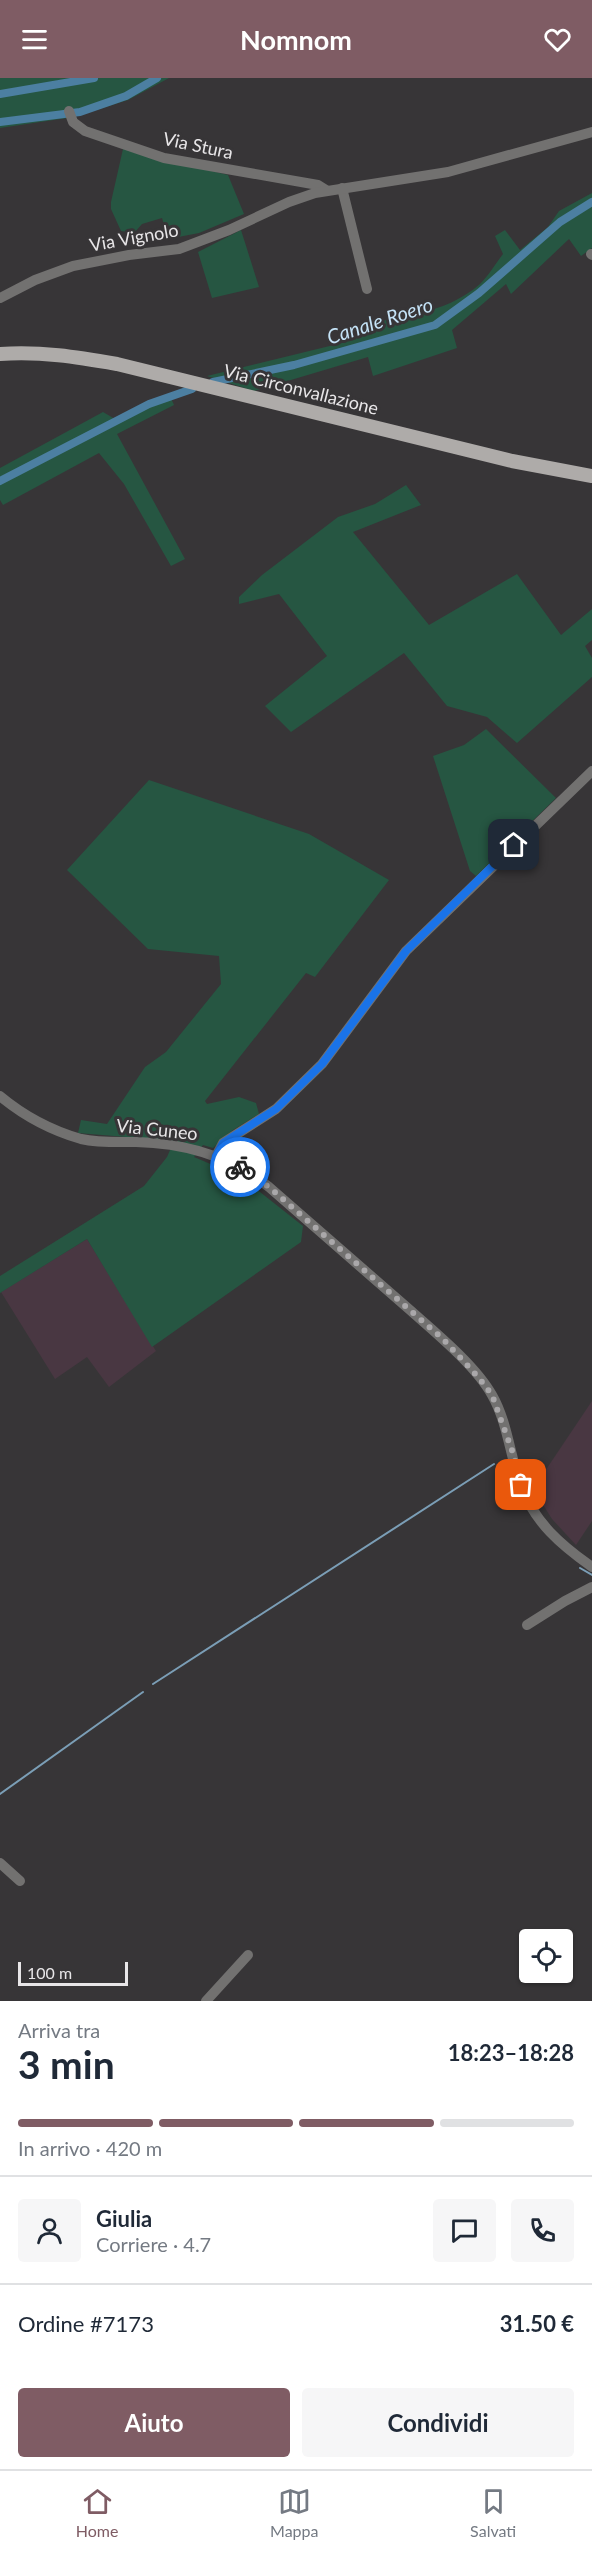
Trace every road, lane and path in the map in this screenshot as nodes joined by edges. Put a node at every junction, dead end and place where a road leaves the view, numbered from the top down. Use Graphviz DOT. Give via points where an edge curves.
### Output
graph roads {
  1 [pos="70,114"];
  2 [pos="592,132"];
  3 [pos="342,188"];
  4 [pos="326,190"];
  5 [pos="367,289"];
  6 [pos="0,298"];
  7 [pos="0,354"];
  8 [pos="592,476"];
  9 [pos="592,771"];
  10 [pos="0,1096"];
  11 [pos="216,1156"];
  12 [pos="592,1567"];
  13 [pos="592,1587"];
  14 [pos="527,1625"];
  15 [pos="0,1863"];
  16 [pos="20,1881"];
  17 [pos="248,1955"];
  18 [pos="206,2001"];
  1 -- 4 [label="street, Via Stura" via="77,127 85,131 164,158 318,185"];
  2 -- 3 [label="street, Via Vignolo" via="460,170"];
  3 -- 4 [label="street, Via Vignolo"];
  3 -- 5 [label="street"];
  4 -- 6 [label="street, Via Vignolo" via="288,202 188,247 73,266"];
  7 -- 8 [label="main road, Via Circonvallazione" via="62,355 117,364 512,461"];
  9 -- 11 [label="street" via="406,951 322,1064 276,1109 223,1143"];
  10 -- 11 [label="street, Via Cuneo" via="40,1123 83,1139 172,1145"];
  11 -- 12 [label="street, Via Cuneo" via="253,1175 277,1194 443,1339 479,1378 492,1395 532,1510 560,1543"];
  13 -- 14 [label="street"];
  15 -- 16 [label="street"];
  17 -- 18 [label="street"];
}
